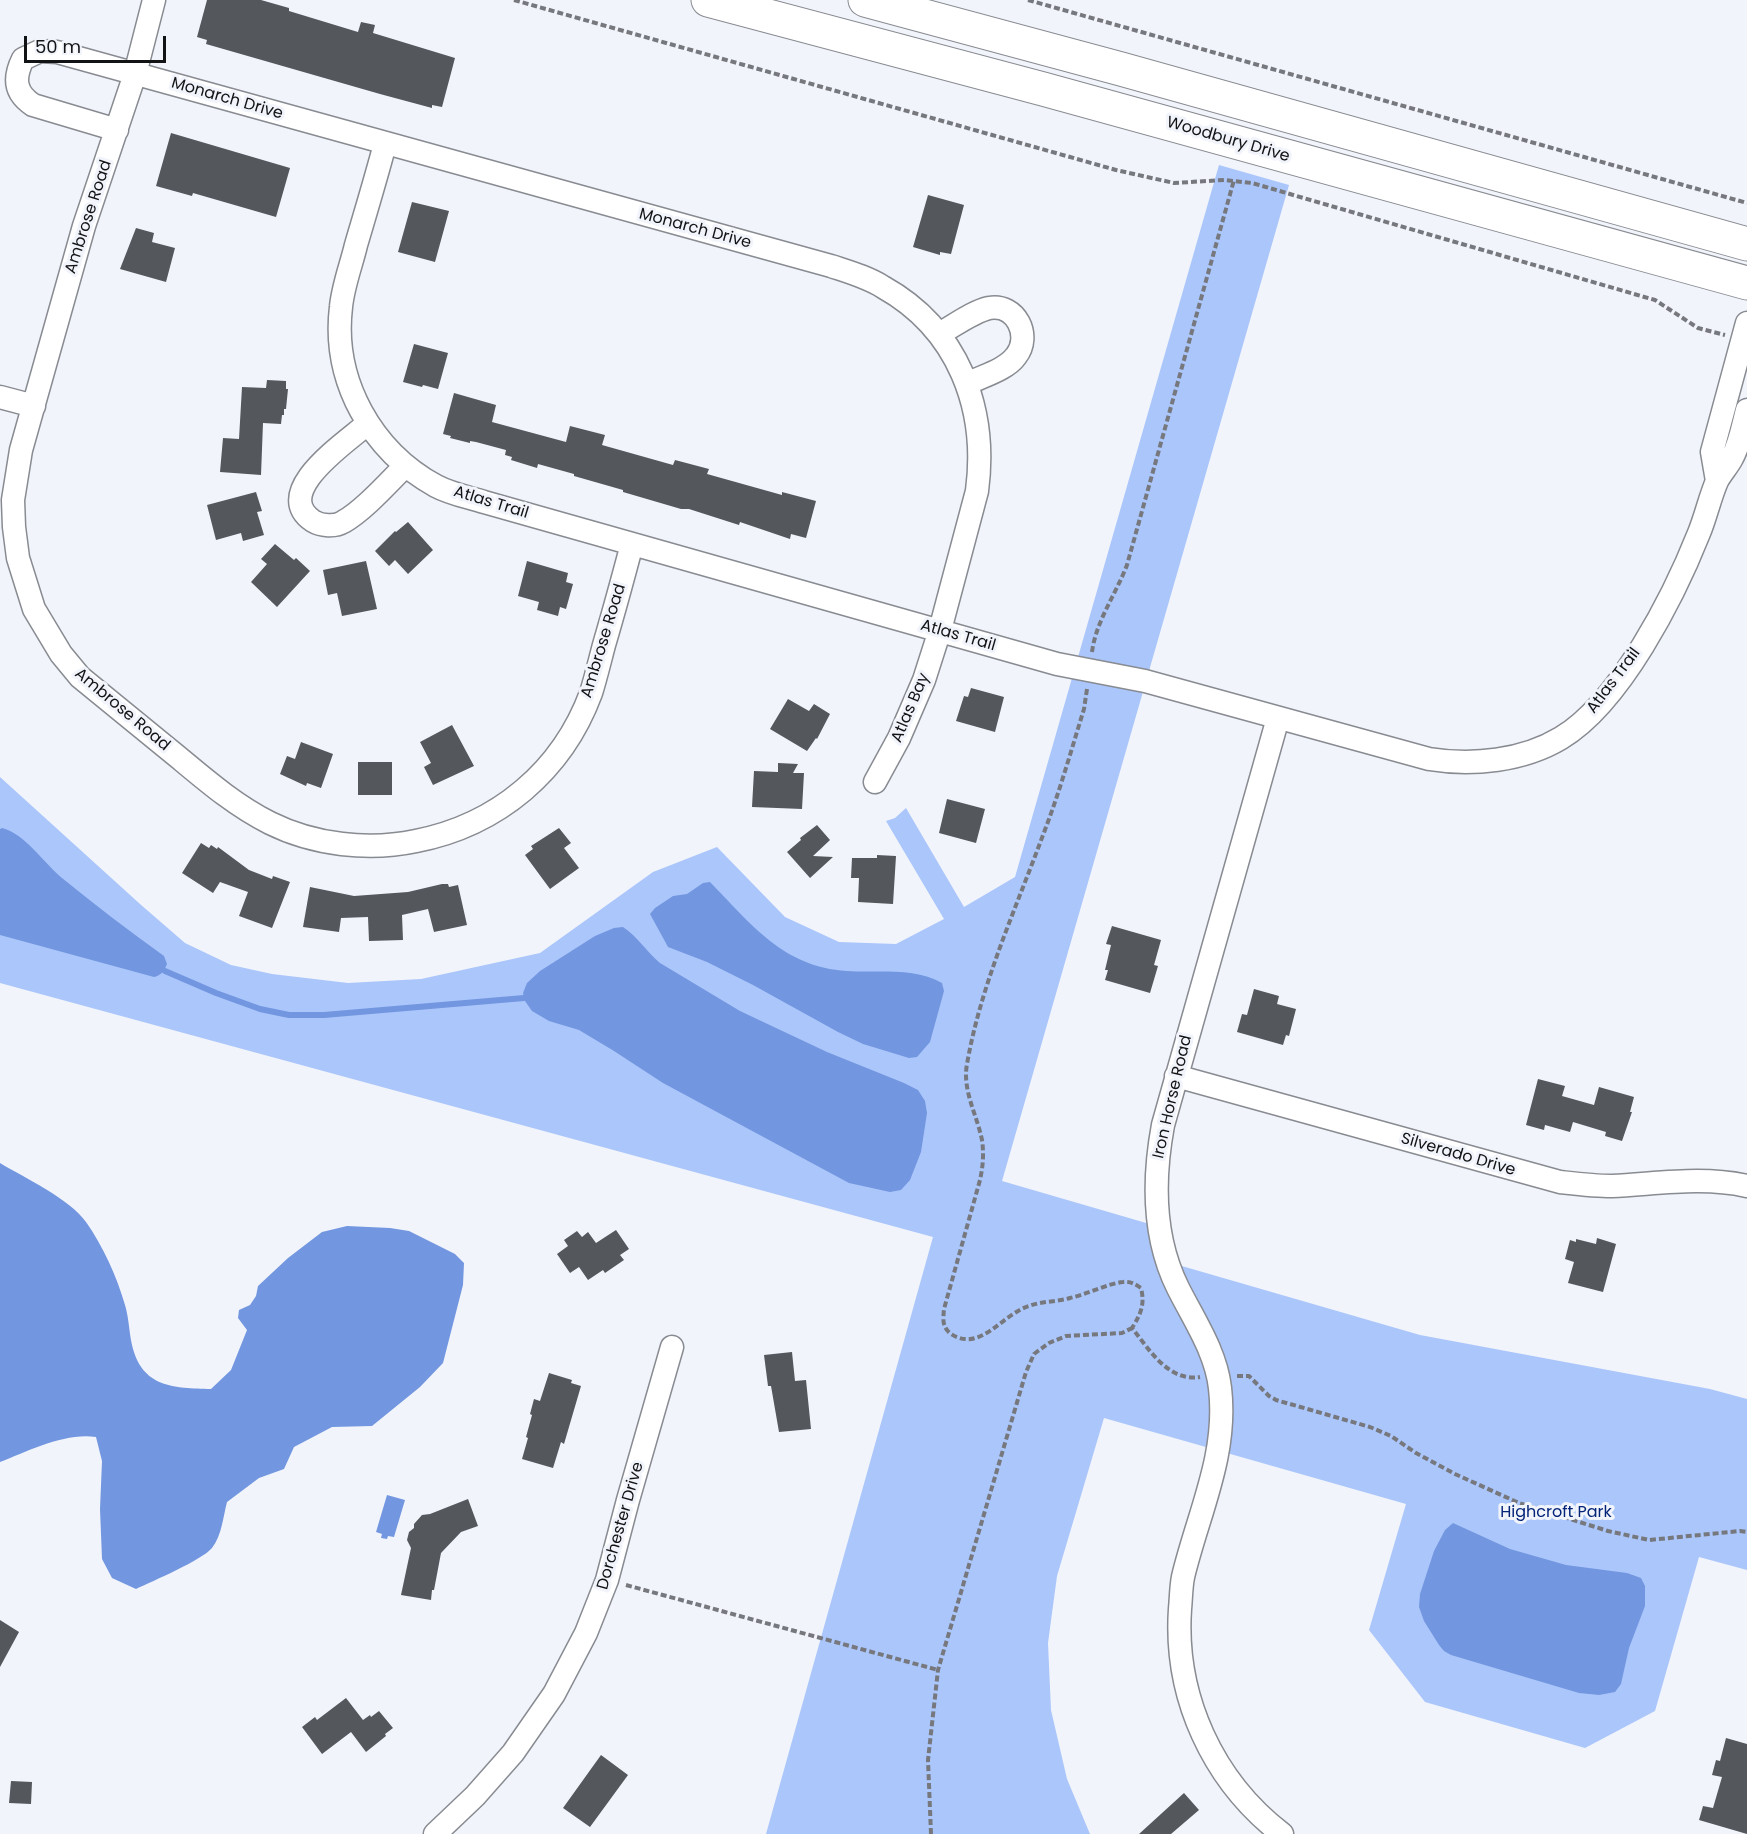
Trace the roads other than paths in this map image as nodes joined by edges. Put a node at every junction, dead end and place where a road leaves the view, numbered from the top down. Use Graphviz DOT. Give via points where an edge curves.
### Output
graph roads {
  1 [pos="154,0"];
  2 [pos="708,0"];
  3 [pos="865,0"];
  4 [pos="135,74"];
  5 [pos="117,130"];
  6 [pos="385,144"];
  7 [pos="1747,244"];
  8 [pos="1747,283"];
  9 [pos="1739,330"];
  10 [pos="939,334"];
  11 [pos="967,384"];
  12 [pos="0,397"];
  13 [pos="33,406"];
  14 [pos="1747,410"];
  15 [pos="367,424"];
  16 [pos="405,466"];
  17 [pos="1717,481"];
  18 [pos="632,544"];
  19 [pos="939,630"];
  20 [pos="1278,718"];
  21 [pos="875,782"];
  22 [pos="1176,1076"];
  23 [pos="1747,1186"];
  24 [pos="672,1347"];
  25 [pos="435,1834"];
  26 [pos="1282,1834"];
  1 -- 4 [label="street, Ambrose Road"];
  2 -- 8 [label="main road, Woodbury Drive" via="1043,88"];
  3 -- 7 [label="main road"];
  4 -- 5 [label="street, Ambrose Road"];
  4 -- 5 [label="street, Monarch Drive" via="49,50 31,54 19,68 17,90 33,105"];
  4 -- 6 [label="street, Monarch Drive"];
  5 -- 13 [label="street, Ambrose Road" via="84,226"];
  6 -- 10 [label="street, Monarch Drive" via="858,275 902,300"];
  6 -- 15 [label="street, Atlas Trail" via="341,307 342,355 348,382"];
  9 -- 17 [label="street, Atlas Trail" via="1712,452"];
  10 -- 11 [label="street, Monarch Drive"];
  10 -- 11 [label="street" via="989,308 1003,309 1018,320 1023,339 1016,357"];
  11 -- 19 [label="street, Monarch Drive" via="976,418 980,467"];
  12 -- 13 [label="street"];
  13 -- 18 [label="street, Ambrose Road" via="15,477 14,527 18,558 34,609 61,654 80,677 235,804 272,824 321,840 374,846 431,838 487,816 536,780 557,755 591,693"];
  14 -- 17 [label="street, Atlas Trail" via="1734,456"];
  15 -- 16 [label="street, Atlas Trail"];
  15 -- 16 [label="street" via="309,475 300,495 306,515 321,525 341,524"];
  16 -- 18 [label="street, Atlas Trail" via="453,492"];
  17 -- 20 [label="street, Atlas Trail" via="1674,589 1638,652 1594,711 1561,739 1520,755 1483,762 1452,762 1412,755"];
  18 -- 19 [label="street, Atlas Trail"];
  19 -- 20 [label="street, Atlas Trail" via="1058,664 1139,679"];
  19 -- 21 [label="street, Atlas Bay" via="917,698"];
  20 -- 22 [label="street, Iron Horse Road"];
  22 -- 23 [label="street, Silverado Drive" via="1560,1182 1612,1186 1698,1181"];
  22 -- 26 [label="street, Iron Horse Road" via="1157,1159 1160,1227 1167,1262 1210,1351 1222,1409 1218,1456 1182,1580 1182,1669 1193,1714 1212,1755 1236,1789"];
  24 -- 25 [label="street, Dorchester Drive" via="608,1580 586,1633 554,1694 513,1753"];
}
